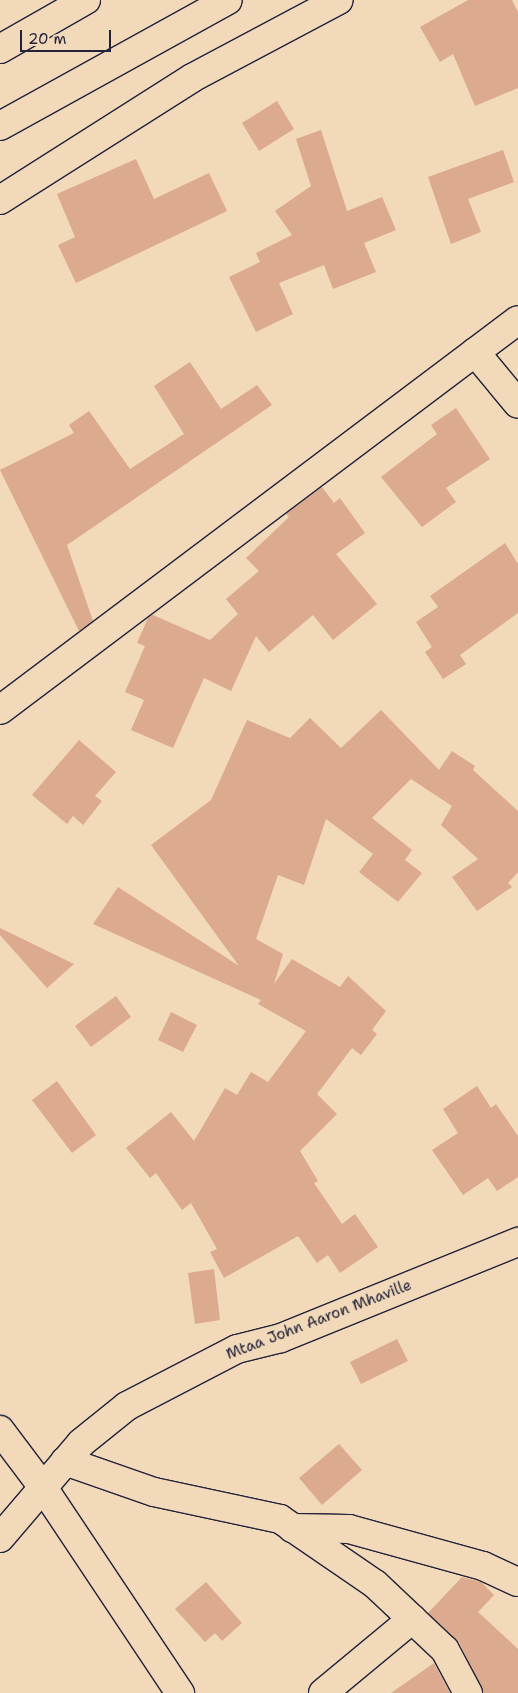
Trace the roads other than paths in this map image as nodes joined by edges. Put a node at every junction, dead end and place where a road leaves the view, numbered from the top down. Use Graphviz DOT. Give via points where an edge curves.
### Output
graph roads {
  1 [pos="86,0"];
  2 [pos="228,0"];
  3 [pos="339,0"];
  4 [pos="0,49"];
  5 [pos="0,126"];
  6 [pos="0,200"];
  7 [pos="518,320"];
  8 [pos="476,352"];
  9 [pos="518,404"];
  10 [pos="0,710"];
  11 [pos="518,1242"];
  12 [pos="0,1430"];
  13 [pos="65,1460"];
  14 [pos="42,1486"];
  15 [pos="292,1528"];
  16 [pos="0,1538"];
  17 [pos="518,1582"];
  18 [pos="412,1619"];
  19 [pos="180,1693"];
  20 [pos="323,1693"];
  21 [pos="468,1693"];
  1 -- 4 [label="main road"];
  2 -- 5 [label="main road"];
  3 -- 6 [label="main road" via="192,78"];
  7 -- 8 [label="main road"];
  8 -- 9 [label="main road"];
  8 -- 10 [label="main road"];
  11 -- 13 [label="main road, Mtaa John Aaron Mhaville" via="282,1338 237,1349 127,1406"];
  12 -- 14 [label="main road"];
  13 -- 14 [label="main road, Mtaa John Aaron Mhaville"];
  13 -- 15 [label="main road" via="154,1492 280,1519"];
  14 -- 16 [label="main road, Mtaa John Aaron Mhaville"];
  14 -- 19 [label="main road"];
  15 -- 17 [label="main road" via="349,1528 483,1566"];
  15 -- 18 [label="main road" via="375,1584"];
  18 -- 20 [label="main road"];
  18 -- 21 [label="main road" via="446,1650"];
}
